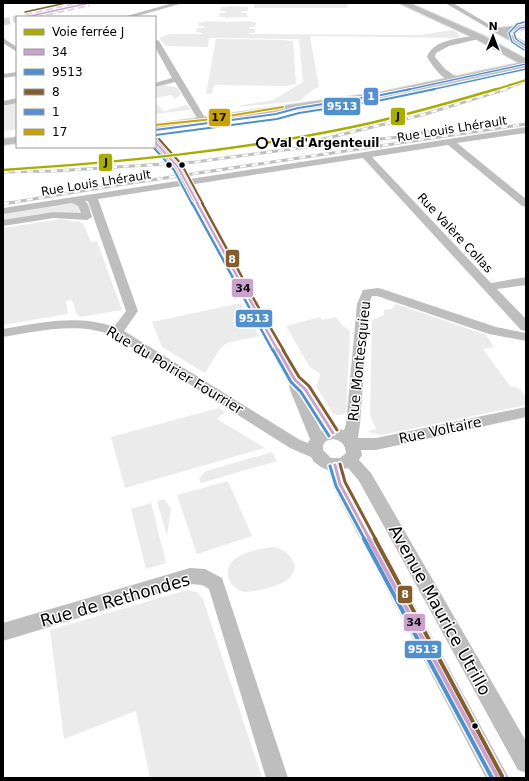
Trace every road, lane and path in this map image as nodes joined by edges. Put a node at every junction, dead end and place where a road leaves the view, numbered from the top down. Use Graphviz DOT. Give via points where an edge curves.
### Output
graph roads {
  1 [pos="180,3"];
  2 [pos="402,3"];
  3 [pos="448,3"];
  4 [pos="130,16"];
  5 [pos="523,27"];
  6 [pos="497,31"];
  7 [pos="3,34"];
  8 [pos="477,38"];
  9 [pos="3,40"];
  10 [pos="518,41"];
  11 [pos="16,43"];
  12 [pos="156,43"];
  13 [pos="526,46"];
  14 [pos="16,49"];
  15 [pos="524,63"];
  16 [pos="16,74"];
  17 [pos="3,76"];
  18 [pos="177,79"];
  19 [pos="455,80"];
  20 [pos="156,85"];
  21 [pos="16,100"];
  22 [pos="3,104"];
  23 [pos="298,108"];
  24 [pos="203,121"];
  25 [pos="156,129"];
  26 [pos="156,129"];
  27 [pos="526,130"];
  28 [pos="16,140"];
  29 [pos="3,142"];
  30 [pos="450,142"];
  31 [pos="156,143"];
  32 [pos="365,155"];
  33 [pos="84,200"];
  34 [pos="526,204"];
  35 [pos="3,211"];
  36 [pos="3,223"];
  37 [pos="526,281"];
  38 [pos="488,287"];
  39 [pos="526,327"];
  40 [pos="117,332"];
  41 [pos="3,333"];
  42 [pos="526,337"];
  43 [pos="295,380"];
  44 [pos="526,412"];
  45 [pos="332,433"];
  46 [pos="316,446"];
  47 [pos="347,452"];
  48 [pos="3,632"];
  49 [pos="526,762"];
  50 [pos="277,778"];
  51 [pos="498,778"];
  1 -- 4 [label="street"];
  2 -- 8 [label="main road"];
  3 -- 6 [label="street"];
  5 -- 6 [label="main road"];
  5 -- 10 [label="main road" via="514,32"];
  6 -- 10 [label="main road"];
  7 -- 11 [label="street"];
  8 -- 15 [label="main road"];
  8 -- 19 [label="street" via="441,46 431,53 434,64"];
  9 -- 14 [label="street"];
  10 -- 13 [label="main road"];
  12 -- 18 [label="street"];
  15 -- 19 [label="main road"];
  16 -- 17 [label="street"];
  18 -- 20 [label="street"];
  18 -- 24 [label="street"];
  19 -- 23 [label="main road"];
  21 -- 22 [label="street"];
  23 -- 24 [label="main road"];
  23 -- 26 [label="main road" via="276,114"];
  24 -- 25 [label="main road"];
  27 -- 30 [label="street, Rue Louis Lhérault"];
  28 -- 29 [label="main road"];
  30 -- 32 [label="street, Rue Louis Lhérault"];
  30 -- 34 [label="street"];
  31 -- 43 [label="street, bridge" via="178,167"];
  32 -- 33 [label="street, Rue Louis Lhérault"];
  32 -- 38 [label="street, Rue Valère Collas"];
  33 -- 35 [label="street, Rue Louis Lhérault"];
  33 -- 36 [label="street" via="87,217 54,215"];
  33 -- 40 [label="street" via="132,311"];
  37 -- 38 [label="street"];
  38 -- 39 [label="street, Rue Valère Collas"];
  40 -- 41 [label="street, Rue du Poirier Fourrier" via="105,327 74,322"];
  40 -- 46 [label="street, Rue du Poirier Fourrier" via="295,444"];
  42 -- 47 [label="street, Rue Montesquieu" via="494,331 378,292 367,294 363,304 353,424"];
  43 -- 45 [label="street" via="304,388"];
  43 -- 46 [label="street"];
  44 -- 47 [label="street, Rue Voltaire"];
  45 -- 46 [label="street" via="321,436"];
  45 -- 47 [label="street" via="345,436"];
  46 -- 47 [label="street" via="323,462"];
  47 -- 49 [label="street, Avenue Maurice Utrillo" via="368,484"];
  47 -- 51 [label="street, Avenue Maurice Utrillo" via="340,484"];
  48 -- 50 [label="street, Rue de Rethondes" via="190,576 205,577 216,584"];
}
